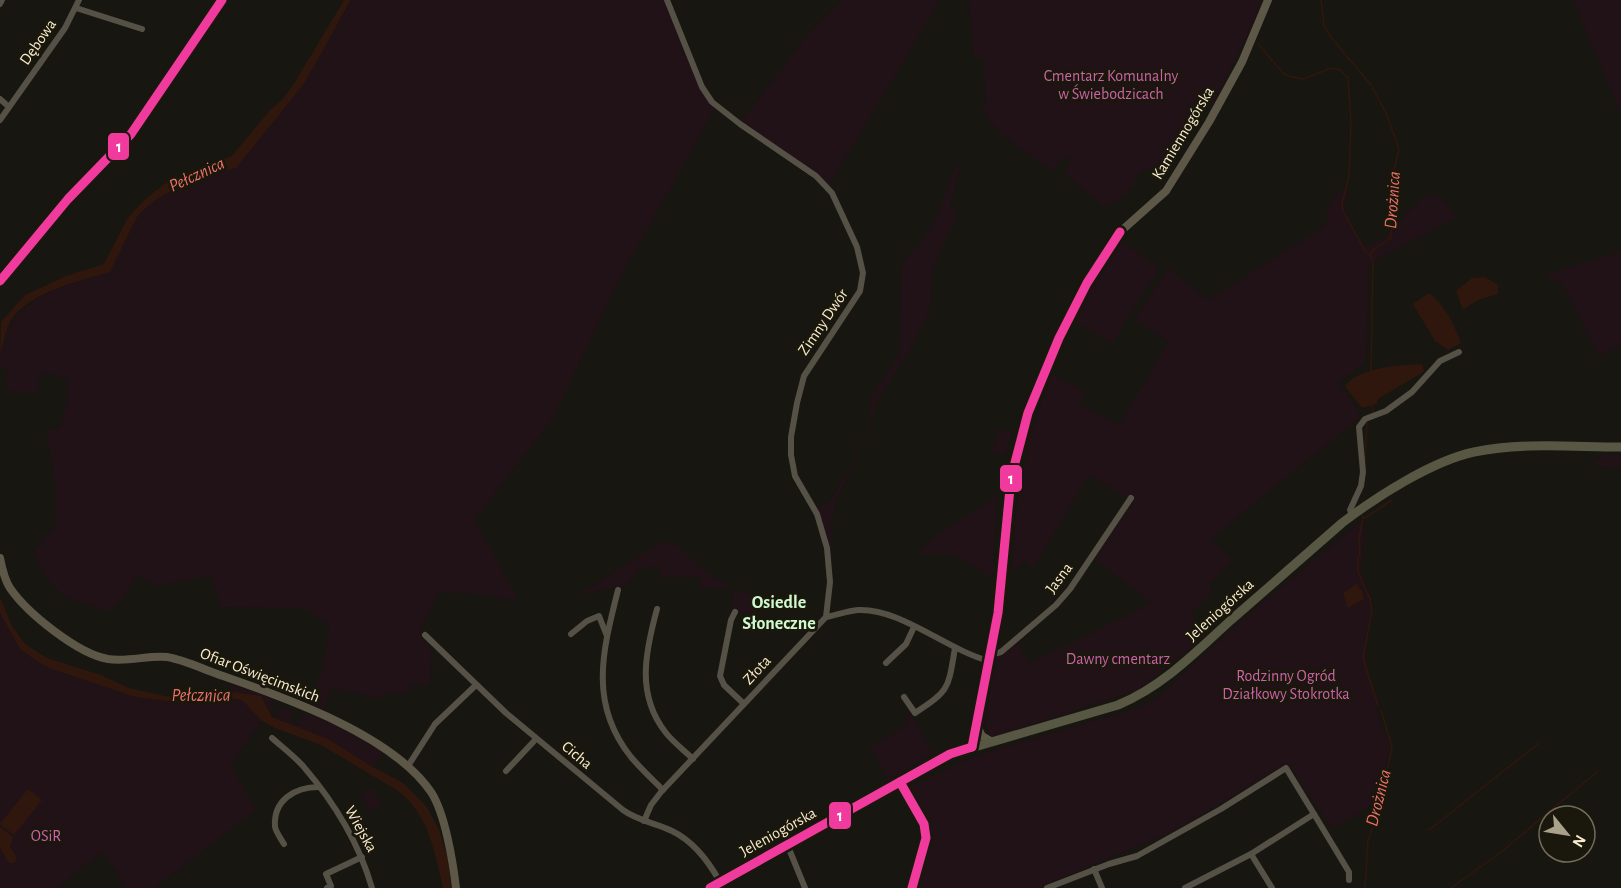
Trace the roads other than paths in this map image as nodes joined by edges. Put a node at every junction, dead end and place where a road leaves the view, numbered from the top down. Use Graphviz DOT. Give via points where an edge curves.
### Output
graph roads {
  1 [pos="2,0"];
  2 [pos="79,0"];
  3 [pos="222,0"];
  4 [pos="667,0"];
  5 [pos="1268,0"];
  6 [pos="0,4"];
  7 [pos="76,8"];
  8 [pos="142,29"];
  9 [pos="0,99"];
  10 [pos="9,108"];
  11 [pos="0,120"];
  12 [pos="1,277"];
  13 [pos="1459,352"];
  14 [pos="1621,447"];
  15 [pos="1131,498"];
  16 [pos="1352,515"];
  17 [pos="0,558"];
  18 [pos="618,590"];
  19 [pos="657,609"];
  20 [pos="735,612"];
  21 [pos="826,617"];
  22 [pos="914,627"];
  23 [pos="571,633"];
  24 [pos="425,635"];
  25 [pos="607,637"];
  26 [pos="955,648"];
  27 [pos="990,658"];
  28 [pos="886,663"];
  29 [pos="476,685"];
  30 [pos="904,697"];
  31 [pos="744,704"];
  32 [pos="976,724"];
  33 [pos="272,738"];
  34 [pos="536,739"];
  35 [pos="992,742"];
  36 [pos="972,747"];
  37 [pos="693,759"];
  38 [pos="408,766"];
  39 [pos="506,771"];
  40 [pos="900,782"];
  41 [pos="319,786"];
  42 [pos="663,790"];
  43 [pos="1314,814"];
  44 [pos="644,821"];
  45 [pos="284,844"];
  46 [pos="787,844"];
  47 [pos="1251,854"];
  48 [pos="362,857"];
  49 [pos="1094,869"];
  50 [pos="1348,880"];
  51 [pos="720,882"];
  52 [pos="331,887"];
  53 [pos="372,888"];
  54 [pos="456,888"];
  55 [pos="710,888"];
  56 [pos="805,888"];
  57 [pos="912,888"];
  58 [pos="1047,888"];
  59 [pos="1102,888"];
  60 [pos="1186,888"];
  61 [pos="1272,888"];
  1 -- 6 [label="street"];
  2 -- 7 [label="street, Dębowa"];
  3 -- 12 [label="street" via="131,134"];
  4 -- 21 [label="street, Zimny Dwór" via="702,87 712,102 823,181 842,211 860,258 860,291 804,376 791,437 795,476 818,514 827,548 830,577"];
  5 -- 27 [label="street, Kamiennogórska" via="1242,62 1209,122 1166,190 1109,246 1059,338 1028,413 1011,478 1002,586"];
  7 -- 8 [label="street, Dębowa"];
  7 -- 10 [label="street, Dębowa"];
  9 -- 10 [label="street"];
  10 -- 11 [label="street, Dębowa"];
  13 -- 16 [label="street" via="1440,361 1412,392 1386,411 1365,419 1359,427 1363,472 1350,510"];
  14 -- 16 [label="main road, Jeleniogórska" via="1519,447 1474,452 1402,483"];
  15 -- 27 [label="street, Jasna" via="1056,605"];
  16 -- 35 [label="main road, Jeleniogórska" via="1153,688 1118,705"];
  17 -- 38 [label="street, Ofiar Oświęcimskich" via="9,587 24,605 92,654 124,660 168,657 256,688 331,719"];
  18 -- 25 [label="street"];
  19 -- 37 [label="street" via="644,668 646,693 659,724"];
  20 -- 31 [label="street" via="720,676"];
  21 -- 22 [label="street" via="873,610"];
  21 -- 31 [label="street, Złota"];
  22 -- 26 [label="street"];
  22 -- 28 [label="street" via="906,644"];
  23 -- 25 [label="street" via="598,616"];
  24 -- 29 [label="street, Cicha"];
  25 -- 42 [label="street" via="602,680 614,729 630,756"];
  26 -- 27 [label="street"];
  26 -- 30 [label="street" via="950,680 938,697 915,713"];
  27 -- 32 [label="street, Kamiennogórska"];
  29 -- 34 [label="street, Cicha"];
  29 -- 38 [label="street" via="435,724"];
  31 -- 37 [label="street, Złota"];
  32 -- 35 [label="street" via="982,736"];
  32 -- 36 [label="street, Kamiennogórska"];
  33 -- 41 [label="street, Wiejska"];
  34 -- 39 [label="street"];
  34 -- 44 [label="street, Cicha" via="623,810"];
  35 -- 36 [label="main road, Jeleniogórska"];
  36 -- 40 [label="main road, Jeleniogórska" via="950,754"];
  37 -- 42 [label="street, Złota"];
  38 -- 54 [label="street, Ofiar Oświęcimskich" via="436,801"];
  40 -- 46 [label="main road, Jeleniogórska"];
  40 -- 57 [label="street" via="924,824 926,838"];
  41 -- 45 [label="street" via="308,787 278,806 275,828"];
  41 -- 48 [label="street, Wiejska"];
  42 -- 44 [label="street, Złota"];
  43 -- 47 [label="street"];
  43 -- 49 [label="street" via="1286,768 1137,856"];
  43 -- 50 [label="street" via="1349,872"];
  44 -- 51 [label="street, Cicha" via="683,837 706,860"];
  46 -- 51 [label="main road, Jeleniogórska"];
  46 -- 56 [label="street"];
  47 -- 60 [label="street"];
  47 -- 61 [label="street"];
  48 -- 52 [label="street" via="326,874"];
  48 -- 53 [label="street, Wiejska"];
  49 -- 58 [label="street"];
  49 -- 59 [label="street"];
  51 -- 55 [label="main road, Jeleniogórska"];
}
